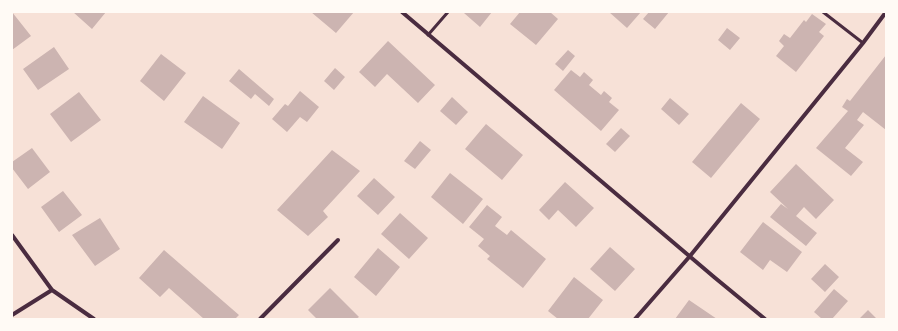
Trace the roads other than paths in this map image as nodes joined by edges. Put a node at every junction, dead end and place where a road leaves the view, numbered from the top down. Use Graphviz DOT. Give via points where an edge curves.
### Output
graph roads {
  1 [pos="402,12"];
  2 [pos="448,12"];
  3 [pos="823,12"];
  4 [pos="886,12"];
  5 [pos="428,35"];
  6 [pos="863,43"];
  7 [pos="12,235"];
  8 [pos="338,240"];
  9 [pos="690,256"];
  10 [pos="52,290"];
  11 [pos="12,315"];
  12 [pos="94,319"];
  13 [pos="260,319"];
  14 [pos="635,319"];
  15 [pos="765,319"];
  1 -- 5 [label="street"];
  2 -- 5 [label="lane"];
  3 -- 6 [label="lane"];
  4 -- 6 [label="street"];
  5 -- 9 [label="street"];
  6 -- 9 [label="street"];
  7 -- 10 [label="street"];
  8 -- 13 [label="street"];
  9 -- 14 [label="street"];
  9 -- 15 [label="street"];
  10 -- 11 [label="street"];
  10 -- 12 [label="street"];
}
